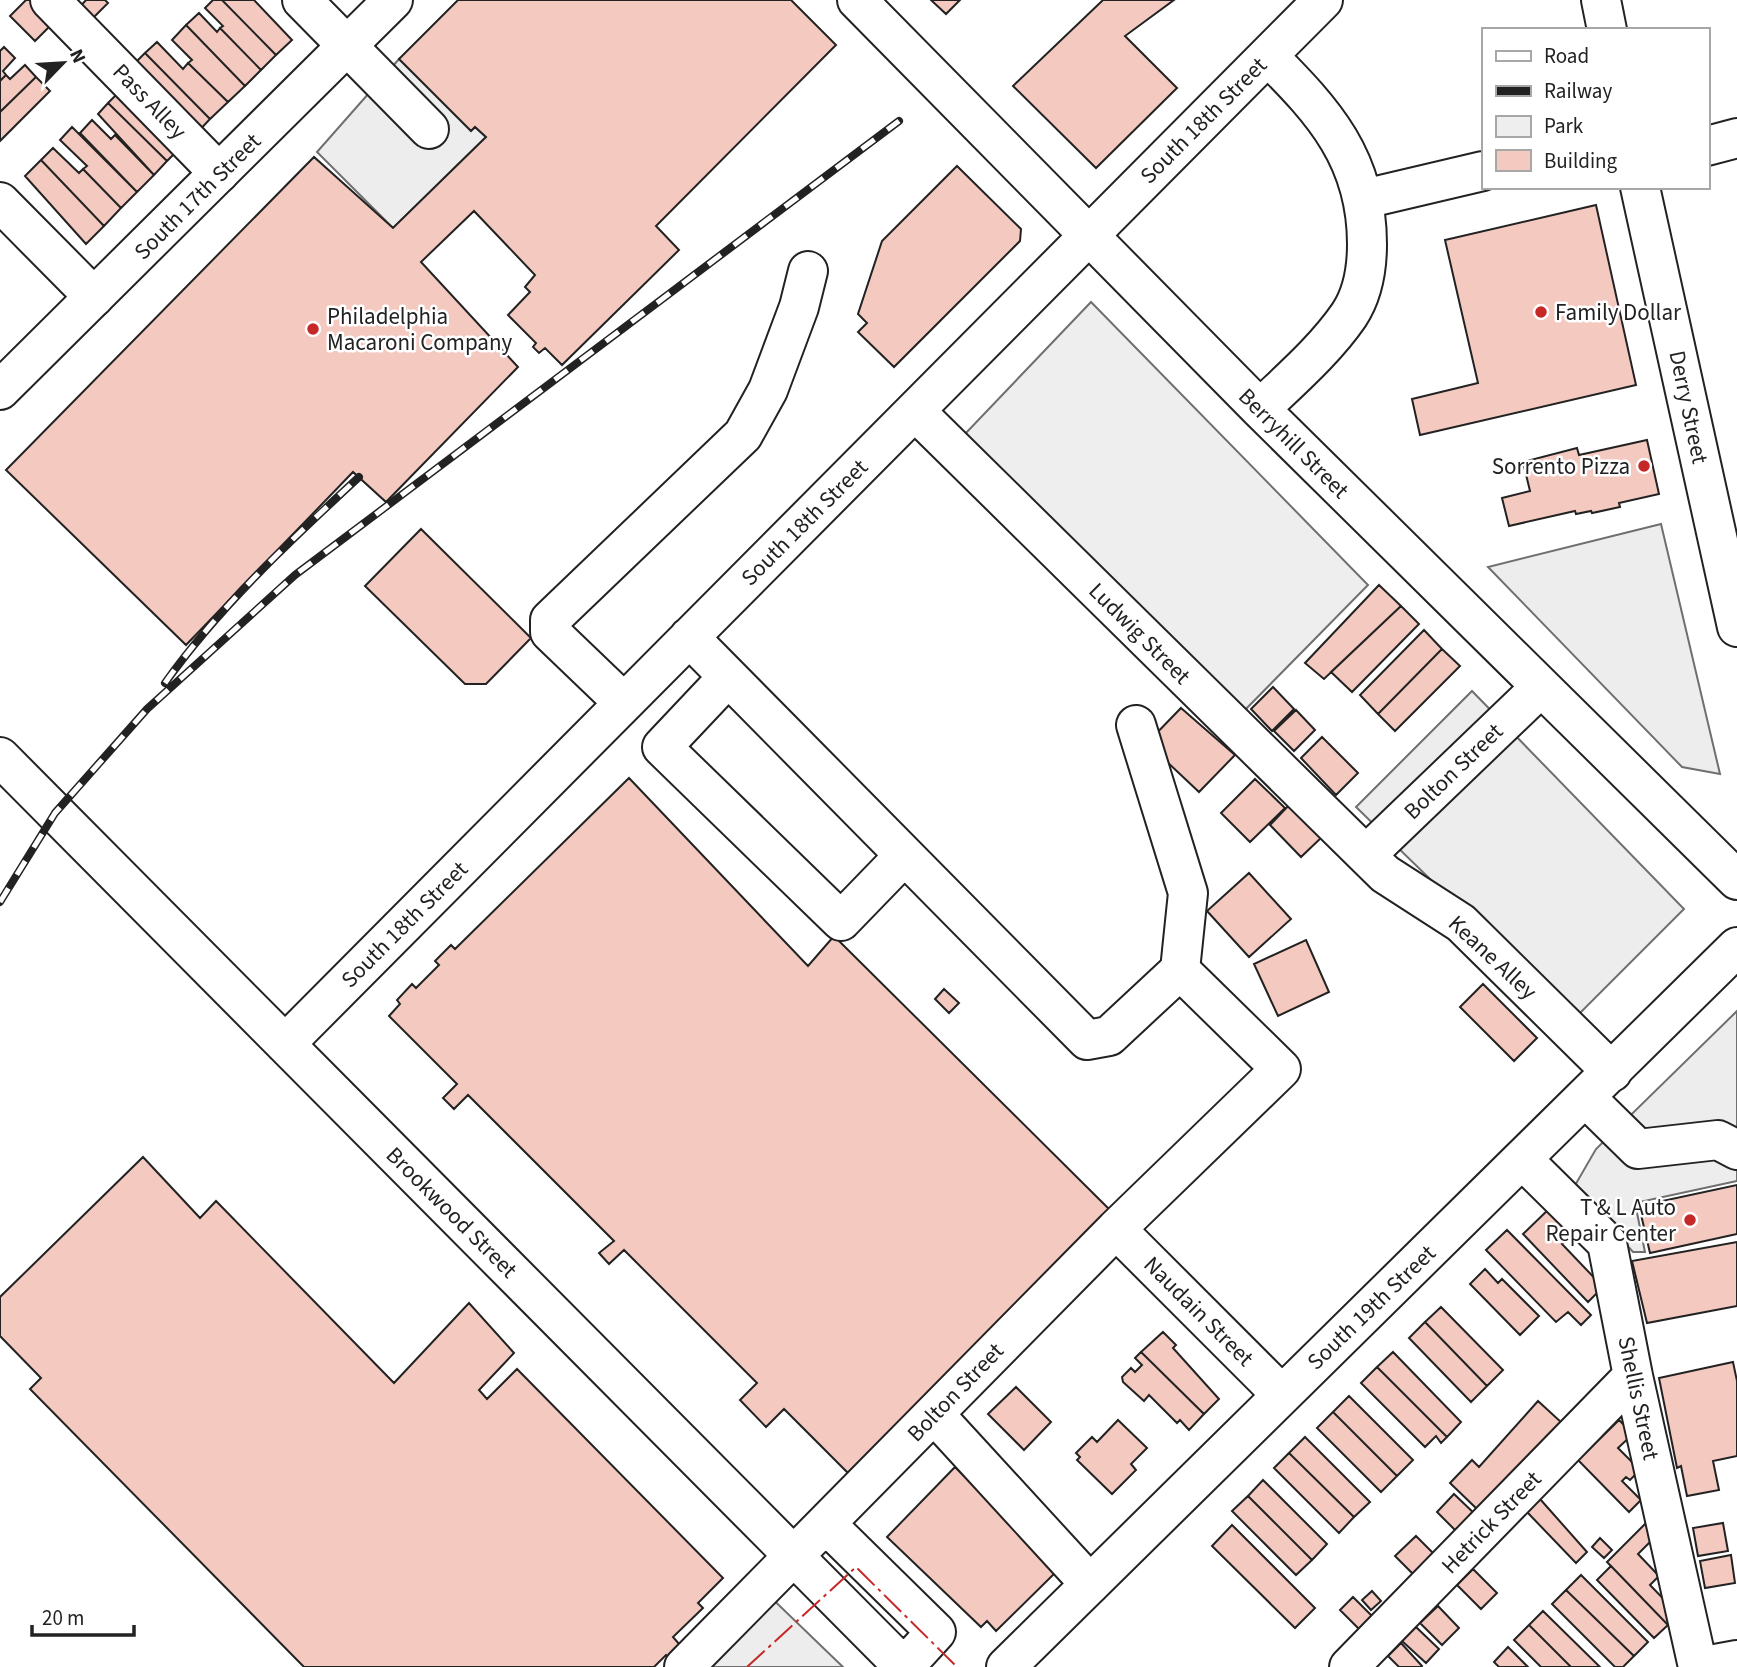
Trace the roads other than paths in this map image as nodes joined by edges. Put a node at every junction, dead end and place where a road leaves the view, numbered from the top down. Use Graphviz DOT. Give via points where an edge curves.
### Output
graph roads {
  1 [pos="50,0"];
  2 [pos="302,0"];
  3 [pos="393,0"];
  4 [pos="857,0"];
  5 [pos="1322,0"];
  6 [pos="1601,0"];
  7 [pos="1607,28"];
  8 [pos="348,46"];
  9 [pos="1268,56"];
  10 [pos="429,129"];
  11 [pos="1737,138"];
  12 [pos="1709,145"];
  13 [pos="1482,171"];
  14 [pos="219,173"];
  15 [pos="1640,189"];
  16 [pos="1364,199"];
  17 [pos="0,202"];
  18 [pos="1088,234"];
  19 [pos="808,271"];
  20 [pos="94,297"];
  21 [pos="0,390"];
  22 [pos="1260,409"];
  23 [pos="915,411"];
  24 [pos="1737,627"];
  25 [pos="689,638"];
  26 [pos="728,677"];
  27 [pos="1541,687"];
  28 [pos="624,703"];
  29 [pos="1136,725"];
  30 [pos="0,757"];
  31 [pos="1366,855"];
  32 [pos="902,857"];
  33 [pos="1737,880"];
  34 [pos="1737,947"];
  35 [pos="1180,970"];
  36 [pos="285,1044"];
  37 [pos="1599,1085"];
  38 [pos="1737,1150"];
  39 [pos="1523,1160"];
  40 [pos="1116,1229"];
  41 [pos="1633,1376"];
  42 [pos="1281,1394"];
  43 [pos="934,1414"];
  44 [pos="826,1524"];
  45 [pos="794,1556"];
  46 [pos="1090,1584"];
  47 [pos="1737,1660"];
  48 [pos="684,1667"];
  49 [pos="904,1667"];
  50 [pos="1006,1667"];
  51 [pos="1349,1667"];
  52 [pos="1698,1667"];
  1 -- 14 [label="street, Pass Alley"];
  2 -- 8 [label="street"];
  3 -- 8 [label="street, South 17th Street"];
  4 -- 18 [label="street, Berryhill Street"];
  5 -- 9 [label="street, South 18th Street"];
  6 -- 7 [label="street"];
  8 -- 10 [label="street"];
  8 -- 14 [label="street, South 17th Street"];
  9 -- 16 [label="street" via="1312,101 1345,146"];
  9 -- 18 [label="street, South 18th Street"];
  11 -- 12 [label="street"];
  13 -- 16 [label="street"];
  14 -- 20 [label="street, South 17th Street"];
  15 -- 24 [label="street, Derry Street"];
  16 -- 22 [label="street" via="1367,254 1363,288 1337,329"];
  17 -- 20 [label="street"];
  18 -- 22 [label="street, Berryhill Street"];
  18 -- 23 [label="street, South 18th Street"];
  19 -- 28 [label="street" via="768,390 743,435 550,621 551,632"];
  20 -- 21 [label="street, South 17th Street"];
  22 -- 27 [label="street, Berryhill Street"];
  23 -- 25 [label="street, South 18th Street"];
  23 -- 31 [label="street, Ludwig Street"];
  25 -- 26 [label="street"];
  25 -- 28 [label="street, South 18th Street"];
  26 -- 32 [label="street"];
  26 -- 32 [label="street" via="662,747 841,921"];
  27 -- 31 [label="street, Bolton Street"];
  27 -- 33 [label="street, Berryhill Street"];
  28 -- 36 [label="street, South 18th Street"];
  29 -- 35 [label="street" via="1188,893"];
  30 -- 36 [label="street, Brookwood Street"];
  31 -- 37 [label="street, Keane Alley" via="1393,880 1461,923"];
  32 -- 35 [label="street" via="1087,1040 1109,1036"];
  34 -- 37 [label="street, South 19th Street"];
  35 -- 40 [label="street, Bolton Street" via="1281,1069"];
  36 -- 45 [label="street, Brookwood Street"];
  37 -- 38 [label="street, Keane Alley" via="1638,1149 1718,1140"];
  37 -- 39 [label="street, South 19th Street"];
  39 -- 41 [label="street, Shellis Street" via="1607,1243"];
  39 -- 42 [label="street, South 19th Street"];
  40 -- 42 [label="street, Naudain Street"];
  40 -- 43 [label="street, Bolton Street"];
  41 -- 51 [label="street, Hetrick Street"];
  41 -- 52 [label="street, Shellis Street"];
  42 -- 46 [label="street, South 19th Street"];
  43 -- 44 [label="street, Bolton Street"];
  43 -- 46 [label="street"];
  44 -- 45 [label="street, Bolton Street"];
  44 -- 49 [label="street" via="936,1632"];
  45 -- 48 [label="street, Bolton Street"];
  45 -- 49 [label="street, Brookwood Street"];
  46 -- 50 [label="street, South 19th Street"];
  47 -- 52 [label="street"];
}
